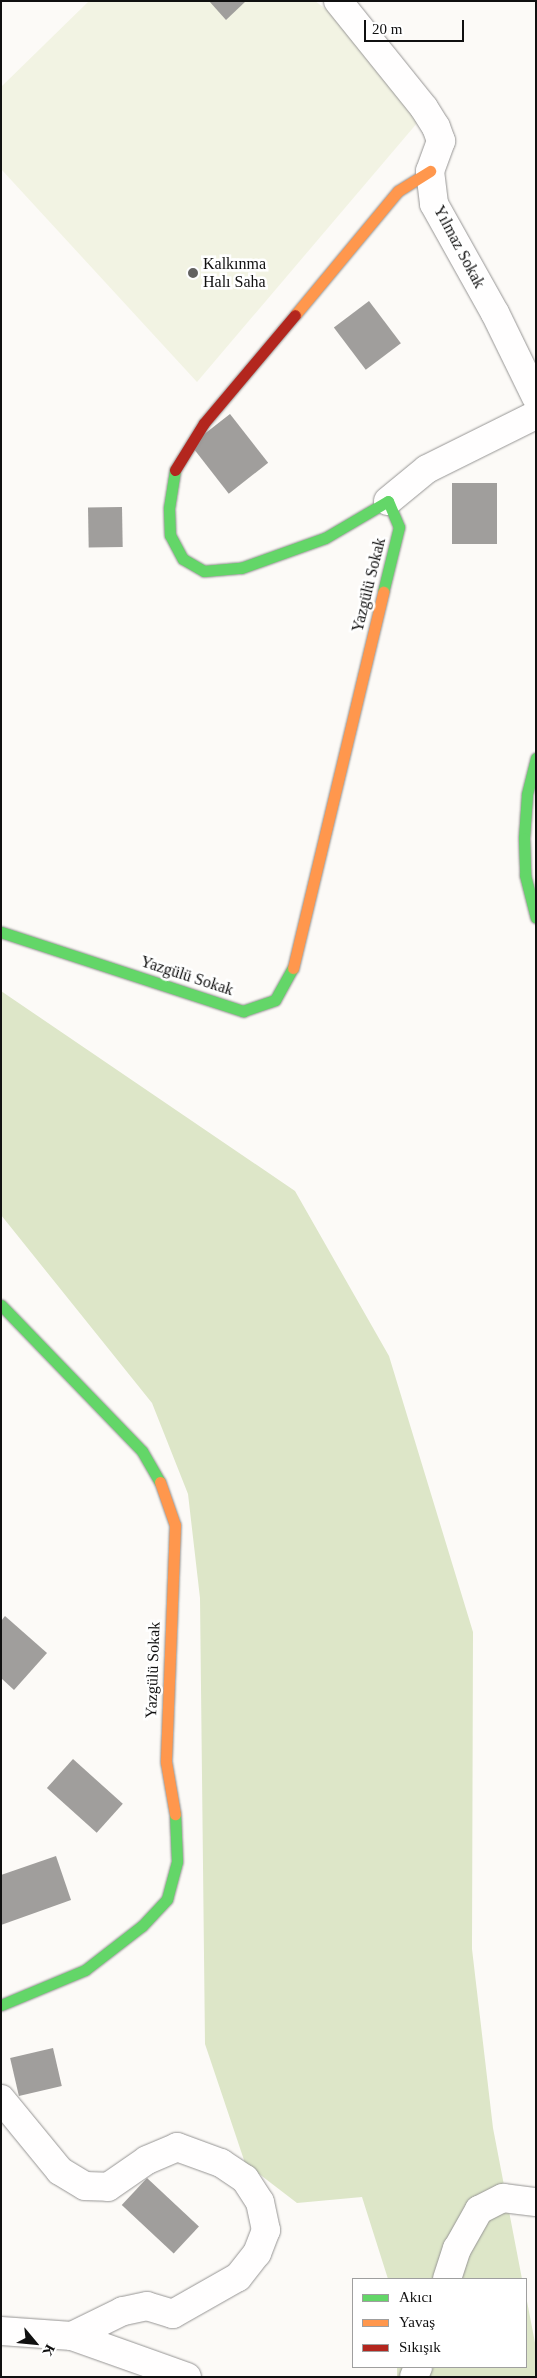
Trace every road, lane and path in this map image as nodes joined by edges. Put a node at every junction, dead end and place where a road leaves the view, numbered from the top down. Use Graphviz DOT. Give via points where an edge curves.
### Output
graph roads {
  1 [pos="338,1"];
  2 [pos="430,171"];
  3 [pos="536,397"];
  4 [pos="536,415"];
  5 [pos="388,501"];
  6 [pos="536,758"];
  7 [pos="536,918"];
  8 [pos="1,932"];
  9 [pos="1,1306"];
  10 [pos="1,2005"];
  11 [pos="1,2099"];
  12 [pos="536,2202"];
  13 [pos="447,2278"];
  14 [pos="1,2331"];
  15 [pos="72,2336"];
  16 [pos="187,2377"];
  1 -- 2 [label="street, Yılmaz Sokak" via="436,126 441,141"];
  2 -- 3 [label="street, Yılmaz Sokak" via="434,204 495,313"];
  2 -- 5 [label="street, Yazgülü Sokak" via="398,191 204,423 174,471 169,509 170,535 182,559 204,570 241,568 325,538"];
  4 -- 5 [label="street" via="427,469"];
  5 -- 8 [label="street, Yazgülü Sokak" via="399,527 292,973 275,1000 243,1011"];
  6 -- 7 [label="street" via="527,795 524,838 525,875"];
  9 -- 10 [label="street, Yazgülü Sokak" via="142,1451 164,1490 175,1525 166,1762 177,1823 177,1861 167,1899 142,1926 85,1970"];
  11 -- 15 [label="street" via="60,2172 85,2186 108,2187 147,2160 178,2147 221,2162 245,2179 260,2202 266,2230 258,2253 238,2277 173,2314 147,2306 123,2311"];
  12 -- 13 [label="street" via="503,2198 479,2210 457,2248"];
  14 -- 15 [label="street"];
  15 -- 16 [label="street"];
}
